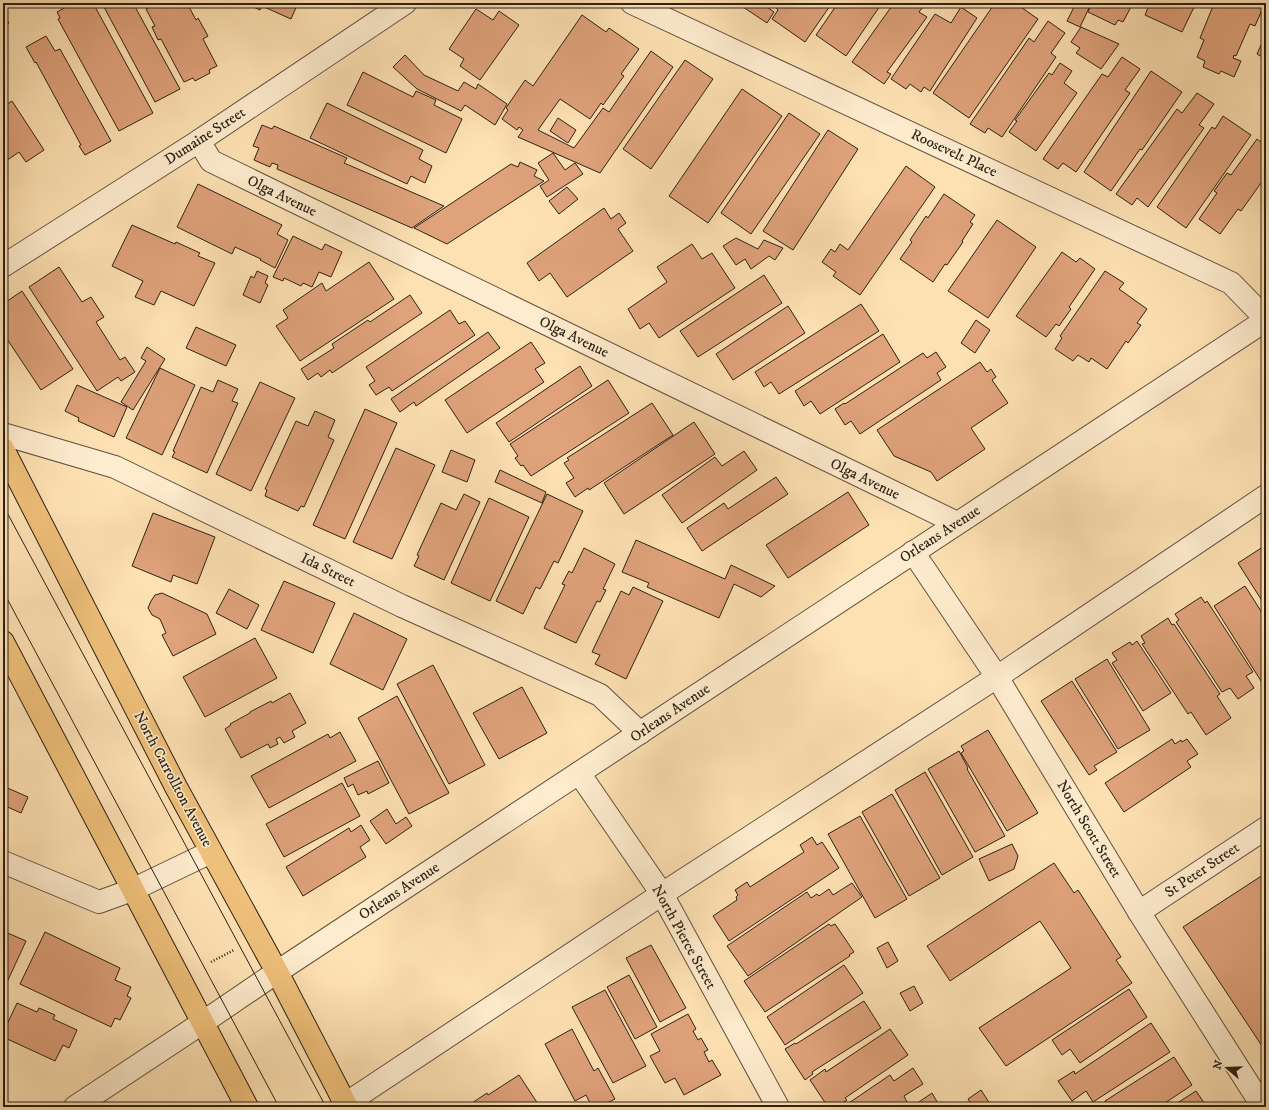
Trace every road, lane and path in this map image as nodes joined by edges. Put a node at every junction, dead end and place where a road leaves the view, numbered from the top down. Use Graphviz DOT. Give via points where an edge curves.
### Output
graph roads {
  1 [pos="405,3"];
  2 [pos="632,3"];
  3 [pos="199,141"];
  4 [pos="3,266"];
  5 [pos="1266,319"];
  6 [pos="3,434"];
  7 [pos="3,449"];
  8 [pos="1266,496"];
  9 [pos="957,523"];
  10 [pos="913,552"];
  11 [pos="3,642"];
  12 [pos="997,677"];
  13 [pos="640,733"];
  14 [pos="579,773"];
  15 [pos="1266,828"];
  16 [pos="211,852"];
  17 [pos="3,862"];
  18 [pos="132,890"];
  19 [pos="662,894"];
  20 [pos="1139,912"];
  21 [pos="234,950"];
  22 [pos="211,962"];
  23 [pos="277,972"];
  24 [pos="202,1023"];
  25 [pos="345,1106"];
  26 [pos="75,1107"];
  27 [pos="247,1107"];
  28 [pos="778,1107"];
  29 [pos="1263,1107"];
  1 -- 3 [label="street, Dumaine Street"];
  2 -- 5 [label="street, Roosevelt Place" via="1231,283"];
  3 -- 4 [label="street, Dumaine Street"];
  3 -- 9 [label="street, Olga Avenue" via="211,161"];
  5 -- 9 [label="street, Orleans Avenue"];
  6 -- 13 [label="street, Ida Street" via="115,468 402,606 600,695"];
  7 -- 16 [label="main road, North Carrollton Avenue"];
  8 -- 12 [label="street"];
  9 -- 10 [label="street, Orleans Avenue"];
  10 -- 12 [label="street, North Scott Street"];
  10 -- 13 [label="street, Orleans Avenue"];
  11 -- 18 [label="main road"];
  12 -- 19 [label="street"];
  12 -- 20 [label="street, North Scott Street"];
  13 -- 14 [label="street, Orleans Avenue"];
  14 -- 19 [label="street, North Pierce Street"];
  14 -- 23 [label="street, Orleans Avenue"];
  15 -- 20 [label="street, St Peter Street"];
  16 -- 18 [label="street"];
  16 -- 23 [label="main road, North Carrollton Avenue"];
  17 -- 18 [label="street" via="99,902"];
  18 -- 24 [label="main road"];
  19 -- 25 [label="street"];
  19 -- 28 [label="street, North Pierce Street"];
  20 -- 29 [label="street, North Scott Street"];
  21 -- 22 [label="path"];
  23 -- 24 [label="street, Orleans Avenue"];
  23 -- 25 [label="main road, North Carrollton Avenue"];
  24 -- 26 [label="street, Orleans Avenue"];
  24 -- 27 [label="main road"];
}
